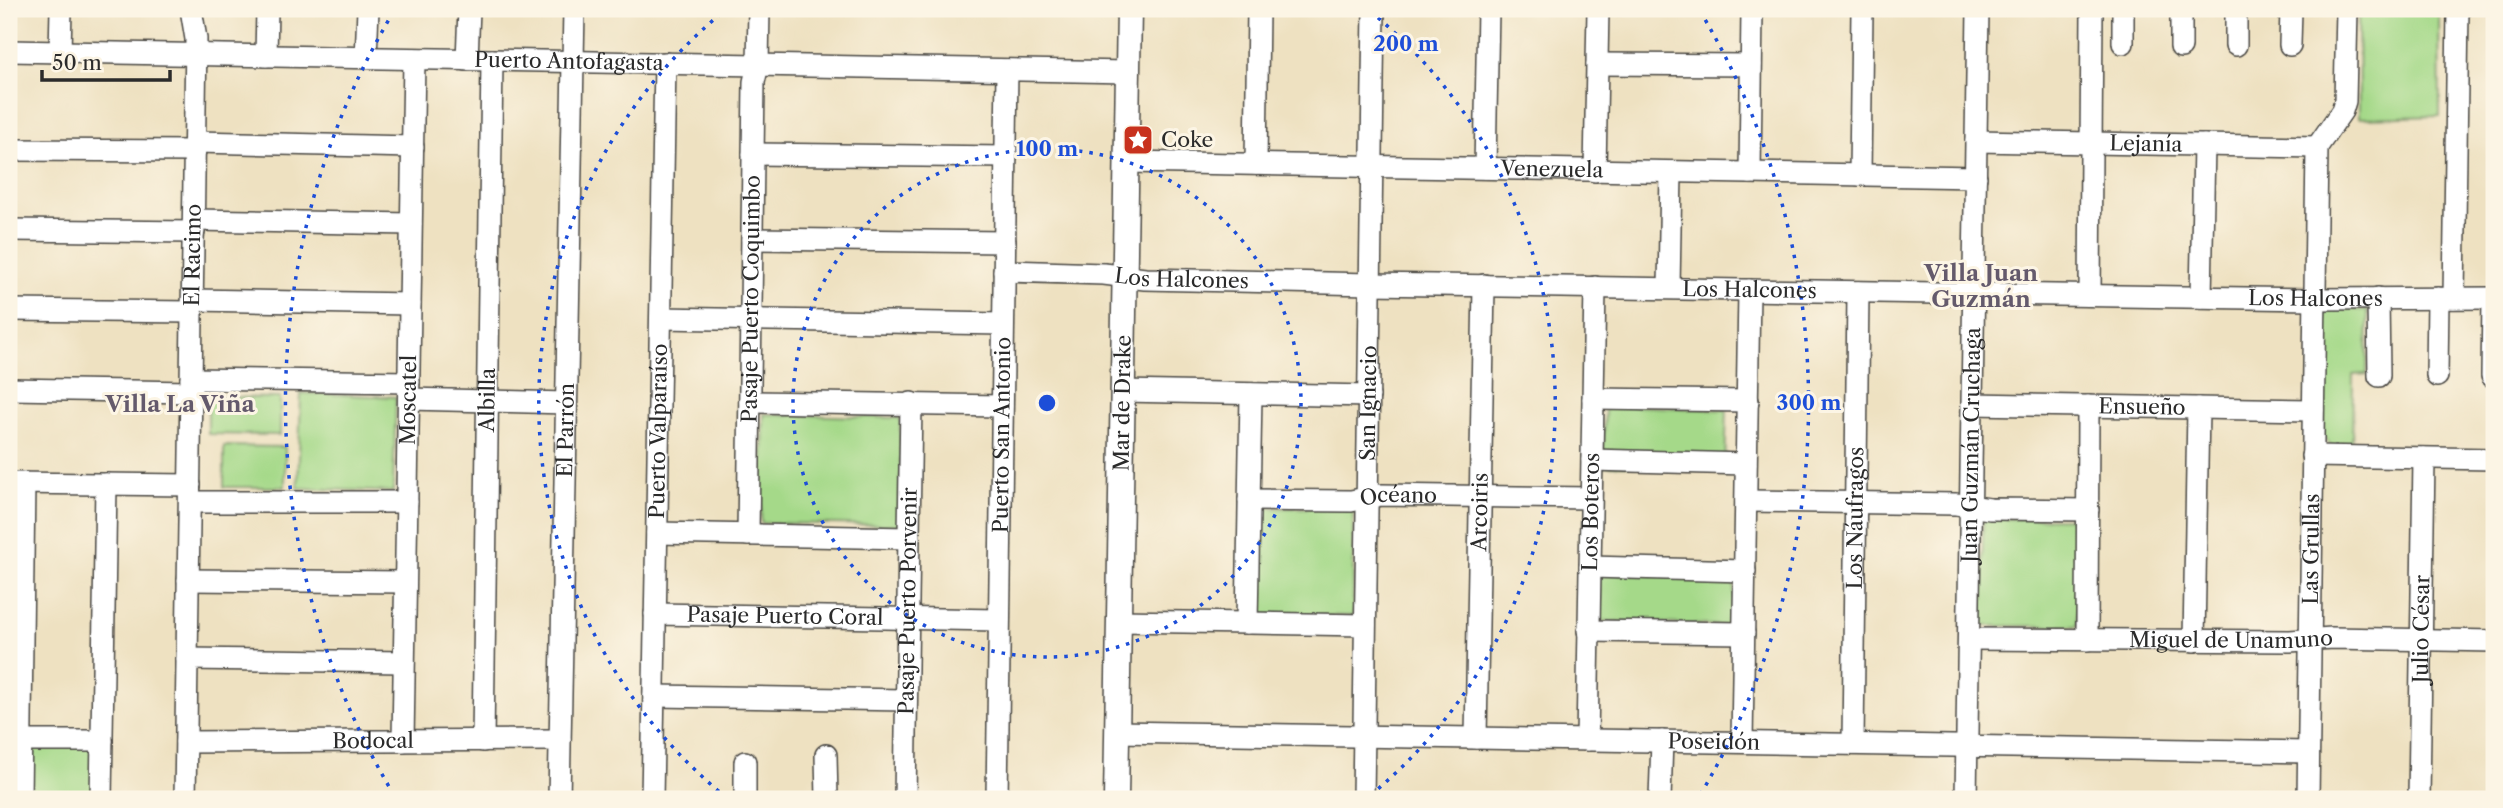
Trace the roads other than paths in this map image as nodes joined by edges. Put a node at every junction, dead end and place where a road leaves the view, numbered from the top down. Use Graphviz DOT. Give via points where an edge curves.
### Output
graph roads {
  1 [pos="61,9"];
  2 [pos="191,9"];
  3 [pos="267,9"];
  4 [pos="368,9"];
  5 [pos="469,9"];
  6 [pos="573,9"];
  7 [pos="759,9"];
  8 [pos="1129,9"];
  9 [pos="1258,9"];
  10 [pos="1374,9"];
  11 [pos="1488,9"];
  12 [pos="1598,9"];
  13 [pos="1752,9"];
  14 [pos="1863,9"];
  15 [pos="1978,9"];
  16 [pos="2092,9"];
  17 [pos="2123,9"];
  18 [pos="2180,9"];
  19 [pos="2236,9"];
  20 [pos="2291,9"];
  21 [pos="2347,9"];
  22 [pos="2458,9"];
  23 [pos="2123,43"];
  24 [pos="2236,45"];
  25 [pos="2290,45"];
  26 [pos="2180,47"];
  27 [pos="9,51"];
  28 [pos="60,52"];
  29 [pos="196,54"];
  30 [pos="266,56"];
  31 [pos="366,58"];
  32 [pos="414,58"];
  33 [pos="467,60"];
  34 [pos="492,60"];
  35 [pos="572,62"];
  36 [pos="665,63"];
  37 [pos="1597,64"];
  38 [pos="758,65"];
  39 [pos="1751,65"];
  40 [pos="1007,69"];
  41 [pos="1128,72"];
  42 [pos="1976,141"];
  43 [pos="2091,143"];
  44 [pos="2204,145"];
  45 [pos="195,147"];
  46 [pos="413,147"];
  47 [pos="2316,147"];
  48 [pos="9,150"];
  49 [pos="753,154"];
  50 [pos="1006,156"];
  51 [pos="1127,162"];
  52 [pos="1256,164"];
  53 [pos="1372,167"];
  54 [pos="1485,169"];
  55 [pos="1595,171"];
  56 [pos="1671,172"];
  57 [pos="1750,173"];
  58 [pos="1860,175"];
  59 [pos="1976,177"];
  60 [pos="411,224"];
  61 [pos="194,226"];
  62 [pos="9,230"];
  63 [pos="752,239"];
  64 [pos="1005,242"];
  65 [pos="1004,271"];
  66 [pos="1125,277"];
  67 [pos="1370,284"];
  68 [pos="1484,285"];
  69 [pos="1595,287"];
  70 [pos="1669,288"];
  71 [pos="1749,290"];
  72 [pos="1858,292"];
  73 [pos="1974,293"];
  74 [pos="2090,295"];
  75 [pos="2201,297"];
  76 [pos="2378,298"];
  77 [pos="2446,298"];
  78 [pos="2494,298"];
  79 [pos="2314,299"];
  80 [pos="410,304"];
  81 [pos="192,306"];
  82 [pos="9,310"];
  83 [pos="661,318"];
  84 [pos="751,320"];
  85 [pos="1003,324"];
  86 [pos="2379,376"];
  87 [pos="2437,376"];
  88 [pos="2492,376"];
  89 [pos="191,386"];
  90 [pos="9,389"];
  91 [pos="409,391"];
  92 [pos="1123,391"];
  93 [pos="1251,394"];
  94 [pos="1369,397"];
  95 [pos="1593,399"];
  96 [pos="488,401"];
  97 [pos="1748,401"];
  98 [pos="750,402"];
  99 [pos="566,403"];
  100 [pos="911,403"];
  101 [pos="1972,404"];
  102 [pos="1002,406"];
  103 [pos="2088,406"];
  104 [pos="2198,408"];
  105 [pos="2313,410"];
  106 [pos="2312,456"];
  107 [pos="2424,458"];
  108 [pos="1592,460"];
  109 [pos="2494,460"];
  110 [pos="1746,464"];
  111 [pos="16,483"];
  112 [pos="106,484"];
  113 [pos="190,493"];
  114 [pos="1480,497"];
  115 [pos="1367,498"];
  116 [pos="1591,498"];
  117 [pos="1249,500"];
  118 [pos="1746,501"];
  119 [pos="407,502"];
  120 [pos="1856,503"];
  121 [pos="1971,506"];
  122 [pos="2088,510"];
  123 [pos="657,533"];
  124 [pos="748,534"];
  125 [pos="909,538"];
  126 [pos="1590,567"];
  127 [pos="1745,571"];
  128 [pos="16,578"];
  129 [pos="188,580"];
  130 [pos="405,582"];
  131 [pos="655,614"];
  132 [pos="908,618"];
  133 [pos="999,620"];
  134 [pos="1119,621"];
  135 [pos="1247,623"];
  136 [pos="1365,625"];
  137 [pos="1588,631"];
  138 [pos="1744,633"];
  139 [pos="1969,639"];
  140 [pos="2087,640"];
  141 [pos="2310,640"];
  142 [pos="2421,640"];
  143 [pos="2194,641"];
  144 [pos="2494,641"];
  145 [pos="187,659"];
  146 [pos="15,661"];
  147 [pos="404,662"];
  148 [pos="654,696"];
  149 [pos="906,700"];
  150 [pos="1118,732"];
  151 [pos="1364,736"];
  152 [pos="1476,738"];
  153 [pos="560,740"];
  154 [pos="1587,740"];
  155 [pos="15,741"];
  156 [pos="102,741"];
  157 [pos="403,741"];
  158 [pos="483,741"];
  159 [pos="1662,741"];
  160 [pos="186,742"];
  161 [pos="1742,742"];
  162 [pos="1853,744"];
  163 [pos="1967,746"];
  164 [pos="2308,752"];
  165 [pos="826,755"];
  166 [pos="745,762"];
  167 [pos="20,799"];
  168 [pos="101,799"];
  169 [pos="185,799"];
  170 [pos="559,799"];
  171 [pos="652,799"];
  172 [pos="744,799"];
  173 [pos="827,799"];
  174 [pos="905,799"];
  175 [pos="997,799"];
  176 [pos="1116,799"];
  177 [pos="1363,799"];
  178 [pos="1660,799"];
  179 [pos="1966,799"];
  180 [pos="2308,799"];
  181 [pos="2419,799"];
  1 -- 28 [label="street"];
  2 -- 29 [label="street, El Racimo"];
  3 -- 30 [label="street"];
  4 -- 31 [label="street"];
  5 -- 33 [label="street"];
  6 -- 35 [label="street, El Parrón"];
  7 -- 38 [label="street, Pasaje Puerto Coquimbo"];
  8 -- 41 [label="street, Mar de Drake"];
  9 -- 52 [label="street"];
  10 -- 53 [label="street, San Ignacio"];
  11 -- 54 [label="street"];
  12 -- 37 [label="street"];
  13 -- 39 [label="street"];
  14 -- 58 [label="street"];
  15 -- 42 [label="street, Juan Guzmán Cruchaga"];
  16 -- 43 [label="street"];
  17 -- 23 [label="street"];
  18 -- 26 [label="street"];
  19 -- 24 [label="street"];
  20 -- 25 [label="street"];
  21 -- 47 [label="street" via="2345,101"];
  22 -- 77 [label="street"];
  27 -- 28 [label="street, Puerto Antofagasta"];
  28 -- 29 [label="street, Puerto Antofagasta"];
  29 -- 30 [label="street, Puerto Antofagasta"];
  29 -- 45 [label="street, El Racimo"];
  30 -- 31 [label="street, Puerto Antofagasta"];
  31 -- 32 [label="street, Puerto Antofagasta"];
  32 -- 33 [label="street, Puerto Antofagasta"];
  32 -- 46 [label="street, Moscatel"];
  33 -- 34 [label="street, Puerto Antofagasta"];
  34 -- 35 [label="street, Puerto Antofagasta"];
  34 -- 96 [label="street, Albilla"];
  35 -- 36 [label="street, Puerto Antofagasta"];
  35 -- 99 [label="street, El Parrón"];
  36 -- 38 [label="street, Puerto Antofagasta"];
  36 -- 83 [label="street, Puerto Valparaíso"];
  37 -- 39 [label="street"];
  37 -- 55 [label="street"];
  38 -- 40 [label="street, Puerto Antofagasta"];
  38 -- 49 [label="street, Pasaje Puerto Coquimbo"];
  39 -- 57 [label="street"];
  40 -- 41 [label="street, Puerto Antofagasta"];
  40 -- 50 [label="street, Puerto San Antonio"];
  41 -- 51 [label="street, Mar de Drake"];
  42 -- 43 [label="street, Lejanía"];
  42 -- 59 [label="street, Juan Guzmán Cruchaga"];
  43 -- 44 [label="street, Lejanía"];
  43 -- 74 [label="street"];
  44 -- 47 [label="street, Lejanía"];
  44 -- 75 [label="street"];
  45 -- 46 [label="street"];
  45 -- 48 [label="street"];
  45 -- 61 [label="street, El Racimo"];
  46 -- 60 [label="street, Moscatel"];
  47 -- 79 [label="street, Las Grullas"];
  49 -- 50 [label="street"];
  49 -- 63 [label="street, Pasaje Puerto Coquimbo"];
  50 -- 64 [label="street, Puerto San Antonio"];
  51 -- 52 [label="street, Venezuela"];
  51 -- 66 [label="street, Mar de Drake"];
  52 -- 53 [label="street, Venezuela"];
  53 -- 54 [label="street, Venezuela"];
  53 -- 67 [label="street, San Ignacio"];
  54 -- 55 [label="street, Venezuela"];
  55 -- 56 [label="street, Venezuela"];
  56 -- 57 [label="street, Venezuela"];
  56 -- 70 [label="street"];
  57 -- 58 [label="street, Venezuela"];
  58 -- 59 [label="street, Venezuela"];
  59 -- 73 [label="street, Juan Guzmán Cruchaga"];
  60 -- 61 [label="street"];
  60 -- 80 [label="street, Moscatel"];
  61 -- 62 [label="street"];
  61 -- 81 [label="street, El Racimo"];
  63 -- 64 [label="street"];
  63 -- 84 [label="street, Pasaje Puerto Coquimbo"];
  64 -- 65 [label="street, Puerto San Antonio"];
  65 -- 66 [label="street, Los Halcones"];
  65 -- 85 [label="street, Puerto San Antonio"];
  66 -- 67 [label="street, Los Halcones"];
  66 -- 92 [label="street, Mar de Drake"];
  67 -- 68 [label="street, Los Halcones"];
  67 -- 94 [label="street, San Ignacio"];
  68 -- 69 [label="street, Los Halcones"];
  68 -- 114 [label="street, Arcoiris"];
  69 -- 70 [label="street, Los Halcones"];
  69 -- 95 [label="street, Los Boteros"];
  70 -- 71 [label="street, Los Halcones"];
  71 -- 72 [label="street, Los Halcones"];
  71 -- 97 [label="street"];
  72 -- 73 [label="street, Los Halcones"];
  72 -- 120 [label="street, Los Náufragos"];
  73 -- 74 [label="street, Los Halcones"];
  73 -- 101 [label="street, Juan Guzmán Cruchaga"];
  74 -- 75 [label="street, Los Halcones"];
  75 -- 79 [label="street, Los Halcones"];
  76 -- 77 [label="street, Los Halcones"];
  76 -- 79 [label="street, Los Halcones"];
  76 -- 86 [label="street"];
  77 -- 78 [label="street, Los Halcones"];
  77 -- 87 [label="street"];
  78 -- 88 [label="street"];
  79 -- 105 [label="street, Las Grullas"];
  80 -- 81 [label="street"];
  80 -- 91 [label="street, Moscatel"];
  81 -- 82 [label="street"];
  81 -- 89 [label="street, El Racimo"];
  83 -- 84 [label="street"];
  83 -- 123 [label="street, Puerto Valparaíso"];
  84 -- 85 [label="street"];
  84 -- 98 [label="street, Pasaje Puerto Coquimbo"];
  85 -- 102 [label="street, Puerto San Antonio"];
  89 -- 90 [label="street"];
  89 -- 91 [label="street"];
  89 -- 113 [label="street, El Racimo"];
  91 -- 96 [label="street"];
  91 -- 119 [label="street, Moscatel"];
  92 -- 93 [label="street"];
  92 -- 134 [label="street, Mar de Drake"];
  93 -- 94 [label="street"];
  93 -- 117 [label="street"];
  94 -- 115 [label="street, San Ignacio"];
  95 -- 97 [label="street"];
  95 -- 108 [label="street, Los Boteros"];
  96 -- 99 [label="street"];
  96 -- 158 [label="street, Albilla"];
  97 -- 110 [label="street"];
  98 -- 100 [label="street"];
  98 -- 124 [label="street, Pasaje Puerto Coquimbo"];
  99 -- 153 [label="street, El Parrón"];
  100 -- 102 [label="street"];
  100 -- 125 [label="street, Pasaje Puerto Porvenir"];
  101 -- 103 [label="street, Ensueño"];
  101 -- 121 [label="street, Juan Guzmán Cruchaga"];
  102 -- 133 [label="street, Puerto San Antonio"];
  103 -- 104 [label="street, Ensueño"];
  103 -- 122 [label="street"];
  104 -- 105 [label="street, Ensueño"];
  104 -- 143 [label="street"];
  105 -- 106 [label="street, Las Grullas"];
  106 -- 107 [label="street"];
  106 -- 141 [label="street, Las Grullas"];
  107 -- 109 [label="street"];
  107 -- 142 [label="street, Julio César"];
  108 -- 110 [label="street"];
  108 -- 116 [label="street, Los Boteros"];
  110 -- 118 [label="street"];
  111 -- 112 [label="street"];
  111 -- 128 [label="street"];
  112 -- 113 [label="street"];
  112 -- 156 [label="street"];
  113 -- 119 [label="street"];
  113 -- 129 [label="street, El Racimo"];
  114 -- 115 [label="street, Océano"];
  114 -- 116 [label="street, Océano"];
  114 -- 152 [label="street, Arcoiris"];
  115 -- 117 [label="street, Océano"];
  115 -- 136 [label="street, San Ignacio"];
  116 -- 126 [label="street, Los Boteros"];
  117 -- 135 [label="street"];
  118 -- 120 [label="street"];
  118 -- 127 [label="street"];
  119 -- 130 [label="street, Moscatel"];
  120 -- 121 [label="street"];
  120 -- 162 [label="street, Los Náufragos"];
  121 -- 122 [label="street"];
  121 -- 139 [label="street, Juan Guzmán Cruchaga"];
  122 -- 140 [label="street"];
  123 -- 124 [label="street"];
  123 -- 131 [label="street, Puerto Valparaíso"];
  124 -- 125 [label="street"];
  125 -- 132 [label="street, Pasaje Puerto Porvenir"];
  126 -- 127 [label="street"];
  126 -- 137 [label="street, Los Boteros"];
  127 -- 138 [label="street"];
  128 -- 146 [label="street"];
  129 -- 130 [label="street"];
  129 -- 145 [label="street, El Racimo"];
  130 -- 147 [label="street, Moscatel"];
  131 -- 132 [label="street, Pasaje Puerto Coral"];
  131 -- 148 [label="street, Puerto Valparaíso"];
  132 -- 133 [label="street, Pasaje Puerto Coral"];
  132 -- 149 [label="street, Pasaje Puerto Porvenir"];
  133 -- 175 [label="street, Puerto San Antonio"];
  134 -- 135 [label="street"];
  134 -- 150 [label="street, Mar de Drake"];
  135 -- 136 [label="street"];
  136 -- 151 [label="street, San Ignacio"];
  137 -- 138 [label="street"];
  137 -- 154 [label="street, Los Boteros"];
  138 -- 161 [label="street"];
  139 -- 140 [label="street, Miguel de Unamuno"];
  139 -- 163 [label="street, Juan Guzmán Cruchaga"];
  140 -- 143 [label="street, Miguel de Unamuno"];
  141 -- 142 [label="street, Miguel de Unamuno"];
  141 -- 143 [label="street, Miguel de Unamuno"];
  141 -- 164 [label="street, Las Grullas"];
  142 -- 144 [label="street, Miguel de Unamuno"];
  142 -- 181 [label="street, Julio César"];
  145 -- 147 [label="street"];
  145 -- 160 [label="street, El Racimo"];
  146 -- 155 [label="street"];
  147 -- 157 [label="street, Moscatel"];
  148 -- 149 [label="street"];
  148 -- 171 [label="street, Puerto Valparaíso"];
  149 -- 174 [label="street, Pasaje Puerto Porvenir"];
  150 -- 151 [label="street, Poseidón"];
  150 -- 176 [label="street, Mar de Drake"];
  151 -- 152 [label="street, Poseidón"];
  151 -- 177 [label="street, San Ignacio"];
  152 -- 154 [label="street, Poseidón"];
  153 -- 158 [label="street, Bodocal"];
  153 -- 170 [label="street, El Parrón"];
  154 -- 159 [label="street, Poseidón"];
  155 -- 156 [label="street"];
  155 -- 167 [label="street"];
  156 -- 168 [label="street"];
  157 -- 158 [label="street, Bodocal"];
  157 -- 160 [label="street, Bodocal"];
  159 -- 161 [label="street, Poseidón"];
  159 -- 178 [label="street"];
  160 -- 169 [label="street, El Racimo"];
  161 -- 162 [label="street, Poseidón"];
  162 -- 163 [label="street, Poseidón"];
  163 -- 164 [label="street, Poseidón"];
  163 -- 179 [label="street, Juan Guzmán Cruchaga"];
  164 -- 180 [label="street, Las Grullas"];
  165 -- 173 [label="street"];
  166 -- 172 [label="street"];
}
